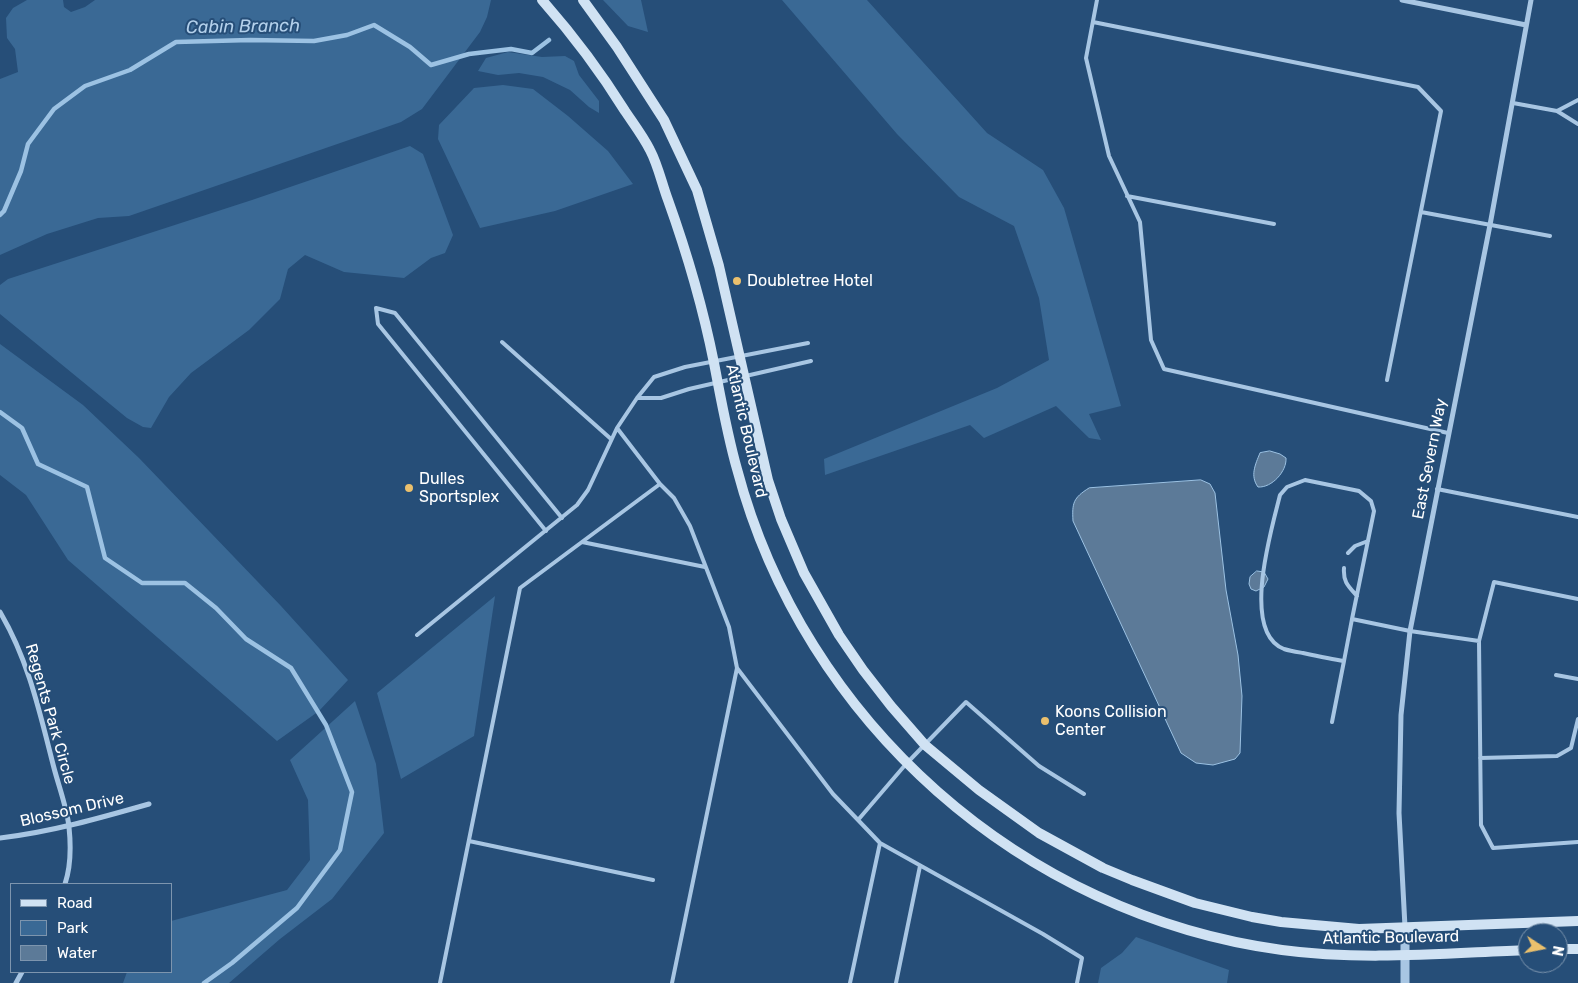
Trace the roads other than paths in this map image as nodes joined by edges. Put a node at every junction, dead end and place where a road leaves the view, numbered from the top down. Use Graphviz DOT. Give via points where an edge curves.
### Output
graph roads {
  1 [pos="542,0"];
  2 [pos="583,0"];
  3 [pos="1097,0"];
  4 [pos="1403,0"];
  5 [pos="1532,0"];
  6 [pos="1093,22"];
  7 [pos="1526,25"];
  8 [pos="1578,100"];
  9 [pos="1513,104"];
  10 [pos="1557,111"];
  11 [pos="1578,124"];
  12 [pos="1128,196"];
  13 [pos="1421,212"];
  14 [pos="1274,224"];
  15 [pos="1490,225"];
  16 [pos="1550,236"];
  17 [pos="502,342"];
  18 [pos="808,343"];
  19 [pos="739,356"];
  20 [pos="714,361"];
  21 [pos="811,361"];
  22 [pos="744,377"];
  23 [pos="1387,380"];
  24 [pos="718,384"];
  25 [pos="637,398"];
  26 [pos="617,428"];
  27 [pos="1448,432"];
  28 [pos="611,440"];
  29 [pos="660,484"];
  30 [pos="1436,489"];
  31 [pos="1578,517"];
  32 [pos="562,518"];
  33 [pos="546,532"];
  34 [pos="1368,541"];
  35 [pos="582,542"];
  36 [pos="1348,553"];
  37 [pos="705,567"];
  38 [pos="1344,568"];
  39 [pos="1357,596"];
  40 [pos="1578,599"];
  41 [pos="0,612"];
  42 [pos="1352,619"];
  43 [pos="1410,631"];
  44 [pos="417,635"];
  45 [pos="1479,641"];
  46 [pos="1344,661"];
  47 [pos="737,668"];
  48 [pos="1556,676"];
  49 [pos="1578,679"];
  50 [pos="1578,719"];
  51 [pos="1332,722"];
  52 [pos="925,745"];
  53 [pos="1480,758"];
  54 [pos="906,764"];
  55 [pos="1084,794"];
  56 [pos="149,804"];
  57 [pos="858,820"];
  58 [pos="69,826"];
  59 [pos="0,838"];
  60 [pos="469,840"];
  61 [pos="1578,842"];
  62 [pos="880,843"];
  63 [pos="920,866"];
  64 [pos="653,880"];
  65 [pos="65,883"];
  66 [pos="1578,921"];
  67 [pos="1405,927"];
  68 [pos="1518,950"];
  69 [pos="1405,954"];
  70 [pos="440,983"];
  71 [pos="672,983"];
  72 [pos="850,983"];
  73 [pos="896,983"];
  74 [pos="1077,983"];
  75 [pos="1405,983"];
  1 -- 20 [label="main road, Atlantic Boulevard" via="602,74 650,150 675,218"];
  2 -- 19 [label="main road, Atlantic Boulevard" via="664,120 697,190 719,266"];
  3 -- 6 [label="lane"];
  4 -- 7 [label="street"];
  5 -- 7 [label="street, East Severn Way"];
  6 -- 12 [label="lane" via="1086,58 1109,156"];
  6 -- 13 [label="lane" via="1418,87 1441,111"];
  7 -- 9 [label="street, East Severn Way"];
  8 -- 10 [label="lane"];
  9 -- 10 [label="lane"];
  9 -- 15 [label="street, East Severn Way"];
  10 -- 11 [label="lane"];
  12 -- 14 [label="lane"];
  12 -- 27 [label="lane" via="1140,222 1151,340 1164,369"];
  13 -- 15 [label="lane"];
  13 -- 23 [label="lane"];
  15 -- 16 [label="lane"];
  15 -- 27 [label="street, East Severn Way"];
  17 -- 28 [label="lane"];
  18 -- 19 [label="lane"];
  19 -- 20 [label="lane"];
  19 -- 22 [label="main road, Atlantic Boulevard"];
  20 -- 24 [label="main road, Atlantic Boulevard"];
  20 -- 25 [label="lane" via="654,378"];
  21 -- 22 [label="lane"];
  22 -- 24 [label="lane"];
  22 -- 52 [label="main road, Atlantic Boulevard" via="768,480 804,574 863,670"];
  24 -- 25 [label="lane" via="661,398"];
  24 -- 54 [label="main road, Atlantic Boulevard" via="736,468 749,510 788,600 824,663"];
  25 -- 26 [label="lane"];
  26 -- 28 [label="lane"];
  26 -- 29 [label="lane"];
  27 -- 30 [label="street, East Severn Way"];
  28 -- 32 [label="lane" via="588,490"];
  29 -- 35 [label="lane"];
  29 -- 37 [label="lane" via="674,498 690,526"];
  30 -- 31 [label="lane"];
  30 -- 43 [label="street, East Severn Way"];
  32 -- 33 [label="lane"];
  32 -- 33 [label="lane" via="395,313 376,308 378,324"];
  33 -- 44 [label="lane"];
  34 -- 36 [label="lane"];
  34 -- 39 [label="lane"];
  34 -- 46 [label="lane" via="1374,511 1371,501 1359,492 1305,480 1287,487 1280,495 1265,561 1261,604 1265,628 1272,641 1284,649"];
  35 -- 37 [label="lane"];
  35 -- 60 [label="lane" via="520,588"];
  37 -- 47 [label="lane" via="729,627"];
  38 -- 39 [label="lane" via="1344,578"];
  39 -- 42 [label="lane"];
  40 -- 45 [label="lane" via="1494,582"];
  41 -- 58 [label="street, Regents Park Circle" via="25,665"];
  42 -- 43 [label="lane"];
  42 -- 46 [label="lane"];
  43 -- 45 [label="lane"];
  43 -- 67 [label="street, East Severn Way" via="1402,706 1399,813"];
  45 -- 53 [label="lane"];
  46 -- 51 [label="lane"];
  47 -- 57 [label="lane" via="833,794"];
  47 -- 71 [label="lane"];
  48 -- 49 [label="lane"];
  50 -- 53 [label="lane" via="1571,748 1557,756"];
  52 -- 54 [label="lane"];
  52 -- 55 [label="lane" via="966,702 1039,766"];
  52 -- 67 [label="main road, Atlantic Boulevard" via="979,790 1039,833 1132,880 1195,903 1281,922 1359,928"];
  53 -- 61 [label="lane" via="1481,825 1492,848"];
  54 -- 57 [label="lane"];
  54 -- 69 [label="main road, Atlantic Boulevard" via="968,818 1016,852 1092,894 1126,908 1204,935 1281,950 1359,956"];
  56 -- 58 [label="street, Blossom Drive"];
  57 -- 62 [label="lane"];
  58 -- 59 [label="street, Blossom Drive"];
  58 -- 65 [label="street, Regents Park Circle" via="70,857"];
  60 -- 64 [label="lane"];
  60 -- 70 [label="lane"];
  62 -- 63 [label="lane"];
  62 -- 72 [label="lane"];
  63 -- 73 [label="lane"];
  63 -- 74 [label="lane" via="1082,958"];
  66 -- 67 [label="main road, Atlantic Boulevard"];
  67 -- 69 [label="street"];
  68 -- 69 [label="main road, Atlantic Boulevard"];
  69 -- 75 [label="street"];
}
